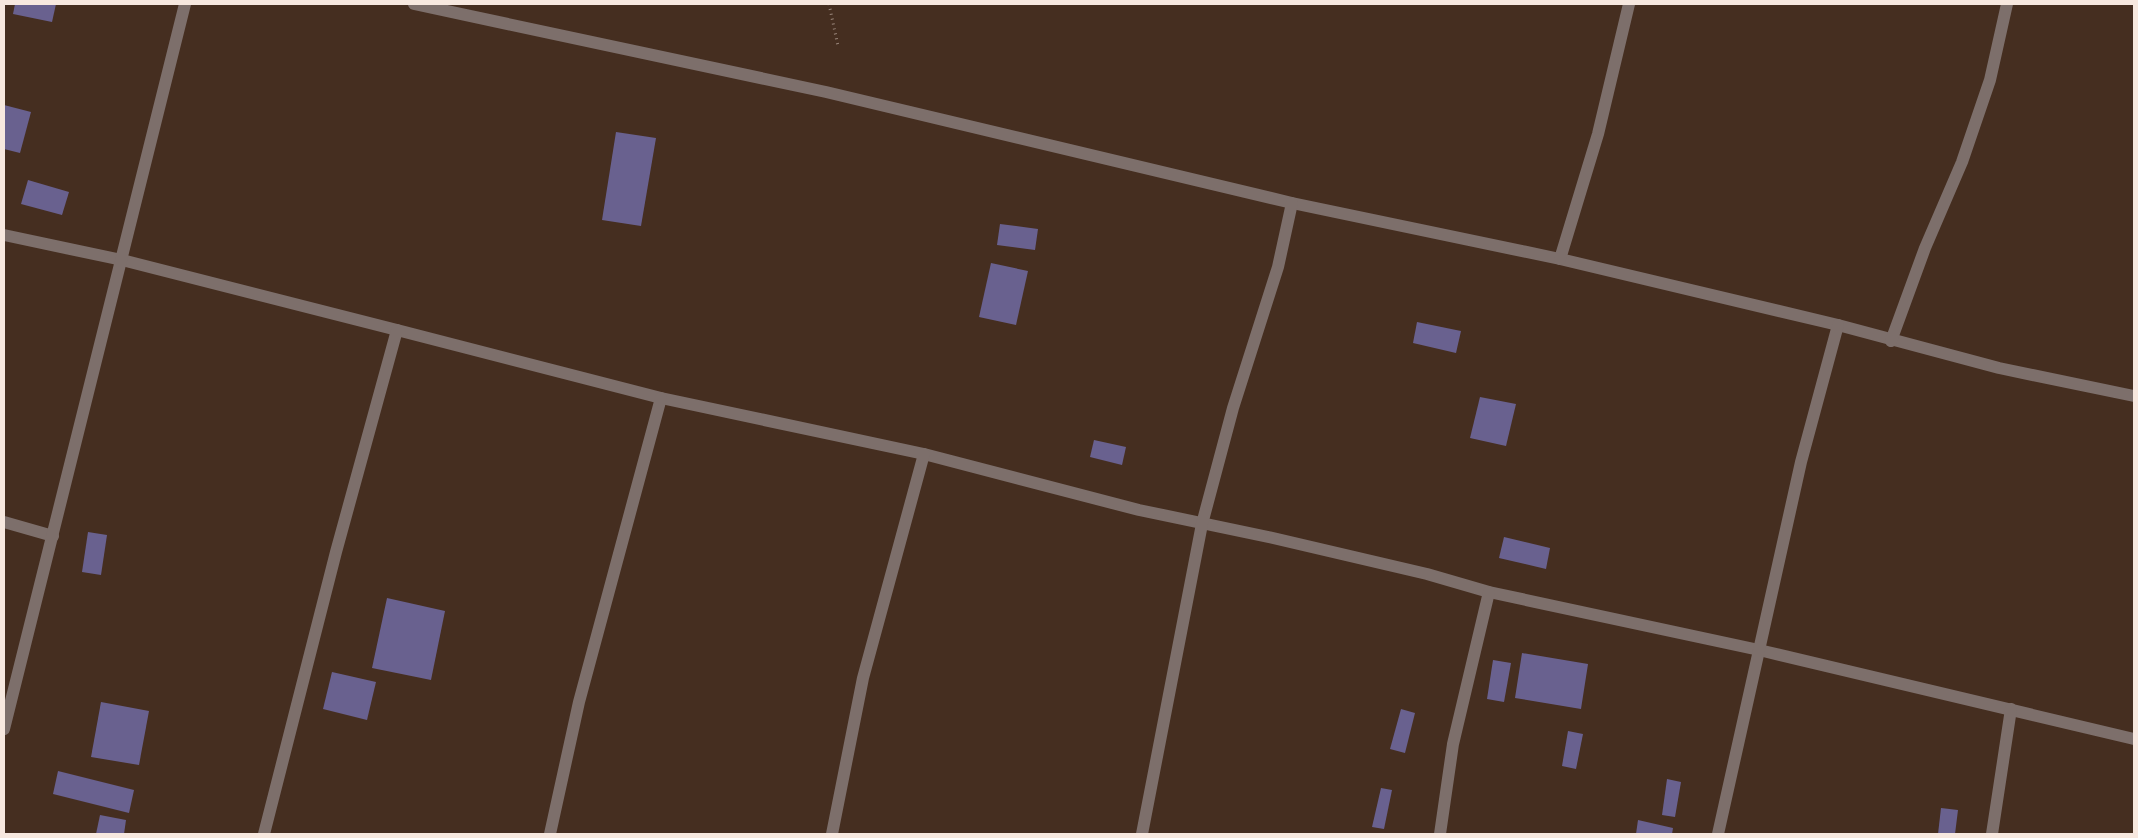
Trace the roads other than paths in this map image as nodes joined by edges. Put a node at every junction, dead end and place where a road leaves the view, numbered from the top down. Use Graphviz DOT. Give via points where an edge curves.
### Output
graph roads {
  1 [pos="185,4"];
  2 [pos="414,4"];
  3 [pos="1629,4"];
  4 [pos="2007,4"];
  5 [pos="1292,203"];
  6 [pos="4,235"];
  7 [pos="1560,259"];
  8 [pos="122,260"];
  9 [pos="1838,325"];
  10 [pos="397,330"];
  11 [pos="1891,341"];
  12 [pos="2134,396"];
  13 [pos="661,398"];
  14 [pos="924,454"];
  15 [pos="4,522"];
  16 [pos="1202,524"];
  17 [pos="53,536"];
  18 [pos="1489,592"];
  19 [pos="1759,650"];
  20 [pos="2011,709"];
  21 [pos="4,729"];
  22 [pos="2134,739"];
  23 [pos="264,834"];
  24 [pos="550,834"];
  25 [pos="832,834"];
  26 [pos="1142,834"];
  27 [pos="1440,834"];
  28 [pos="1718,834"];
  29 [pos="1992,834"];
  1 -- 8 [label="street"];
  2 -- 5 [label="street" via="826,92"];
  3 -- 7 [label="street" via="1598,134"];
  4 -- 11 [label="street" via="1990,80"];
  5 -- 7 [label="street"];
  5 -- 16 [label="street" via="1278,268 1233,408"];
  6 -- 8 [label="street"];
  7 -- 9 [label="street"];
  8 -- 10 [label="street"];
  8 -- 17 [label="street"];
  9 -- 11 [label="street"];
  9 -- 19 [label="street" via="1801,462"];
  10 -- 13 [label="street"];
  10 -- 23 [label="street"];
  11 -- 12 [label="street" via="1998,368"];
  13 -- 14 [label="street"];
  13 -- 24 [label="street" via="580,702"];
  14 -- 16 [label="street"];
  14 -- 25 [label="street" via="862,678"];
  15 -- 17 [label="street"];
  16 -- 18 [label="street" via="1427,574"];
  16 -- 26 [label="street"];
  17 -- 21 [label="street"];
  18 -- 19 [label="street"];
  18 -- 27 [label="street" via="1453,744"];
  19 -- 20 [label="street"];
  19 -- 28 [label="street"];
  20 -- 22 [label="street"];
  20 -- 29 [label="street"];
}
